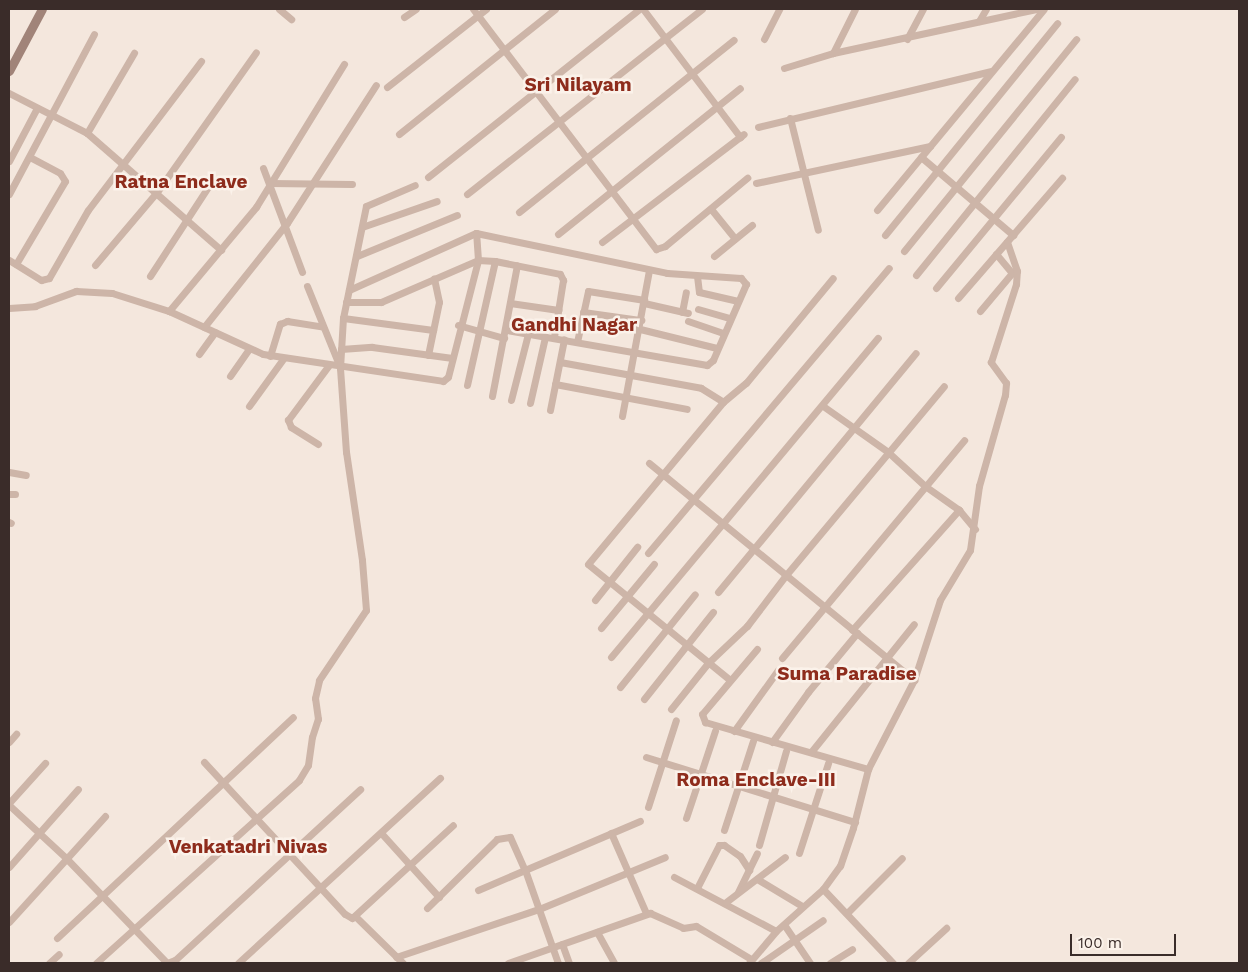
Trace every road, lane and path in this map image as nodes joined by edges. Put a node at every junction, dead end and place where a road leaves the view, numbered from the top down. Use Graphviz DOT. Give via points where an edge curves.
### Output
graph roads {
  1 [pos="42,9"];
  2 [pos="279,9"];
  3 [pos="416,9"];
  4 [pos="473,9"];
  5 [pos="486,9"];
  6 [pos="556,9"];
  7 [pos="639,9"];
  8 [pos="643,9"];
  9 [pos="702,9"];
  10 [pos="779,9"];
  11 [pos="855,9"];
  12 [pos="923,9"];
  13 [pos="986,9"];
  14 [pos="1036,9"];
  15 [pos="1044,9"];
  16 [pos="478,15"];
  17 [pos="404,17"];
  18 [pos="291,19"];
  19 [pos="979,21"];
  20 [pos="1057,23"];
  21 [pos="94,34"];
  22 [pos="665,38"];
  23 [pos="764,39"];
  24 [pos="907,39"];
  25 [pos="1076,39"];
  26 [pos="734,40"];
  27 [pos="503,50"];
  28 [pos="256,52"];
  29 [pos="134,53"];
  30 [pos="833,53"];
  31 [pos="201,60"];
  32 [pos="344,64"];
  33 [pos="784,68"];
  34 [pos="9,71"];
  35 [pos="991,71"];
  36 [pos="693,73"];
  37 [pos="1075,79"];
  38 [pos="376,85"];
  39 [pos="387,87"];
  40 [pos="740,88"];
  41 [pos="533,91"];
  42 [pos="9,93"];
  43 [pos="717,106"];
  44 [pos="37,108"];
  45 [pos="50,115"];
  46 [pos="790,118"];
  47 [pos="558,122"];
  48 [pos="758,127"];
  49 [pos="87,134"];
  50 [pos="399,134"];
  51 [pos="1061,137"];
  52 [pos="930,146"];
  53 [pos="30,157"];
  54 [pos="921,157"];
  55 [pos="586,158"];
  56 [pos="9,161"];
  57 [pos="124,163"];
  58 [pos="263,168"];
  59 [pos="937,171"];
  60 [pos="804,173"];
  61 [pos="428,177"];
  62 [pos="747,178"];
  63 [pos="1062,178"];
  64 [pos="270,183"];
  65 [pos="756,183"];
  66 [pos="352,184"];
  67 [pos="415,184"];
  68 [pos="313,185"];
  69 [pos="208,187"];
  70 [pos="956,187"];
  71 [pos="157,192"];
  72 [pos="611,192"];
  73 [pos="9,194"];
  74 [pos="467,194"];
  75 [pos="437,201"];
  76 [pos="974,202"];
  77 [pos="711,209"];
  78 [pos="877,210"];
  79 [pos="519,212"];
  80 [pos="457,215"];
  81 [pos="994,218"];
  82 [pos="187,220"];
  83 [pos="632,220"];
  84 [pos="286,225"];
  85 [pos="752,225"];
  86 [pos="362,227"];
  87 [pos="818,230"];
  88 [pos="476,233"];
  89 [pos="558,234"];
  90 [pos="885,235"];
  91 [pos="1013,235"];
  92 [pos="735,239"];
  93 [pos="602,242"];
  94 [pos="1006,242"];
  95 [pos="221,250"];
  96 [pos="904,251"];
  97 [pos="996,254"];
  98 [pos="357,256"];
  99 [pos="714,256"];
  100 [pos="9,260"];
  101 [pos="478,260"];
  102 [pos="495,261"];
  103 [pos="16,264"];
  104 [pos="95,265"];
  105 [pos="517,265"];
  106 [pos="889,268"];
  107 [pos="649,270"];
  108 [pos="302,272"];
  109 [pos="916,275"];
  110 [pos="150,276"];
  111 [pos="697,276"];
  112 [pos="833,278"];
  113 [pos="434,279"];
  114 [pos="307,286"];
  115 [pos="936,288"];
  116 [pos="349,290"];
  117 [pos="686,292"];
  118 [pos="958,298"];
  119 [pos="738,301"];
  120 [pos="346,302"];
  121 [pos="644,302"];
  122 [pos="510,303"];
  123 [pos="9,308"];
  124 [pos="698,309"];
  125 [pos="558,310"];
  126 [pos="169,311"];
  127 [pos="980,311"];
  128 [pos="583,312"];
  129 [pos="343,318"];
  130 [pos="730,318"];
  131 [pos="641,320"];
  132 [pos="688,321"];
  133 [pos="458,325"];
  134 [pos="204,327"];
  135 [pos="323,327"];
  136 [pos="640,329"];
  137 [pos="433,330"];
  138 [pos="506,330"];
  139 [pos="215,332"];
  140 [pos="482,332"];
  141 [pos="723,333"];
  142 [pos="528,334"];
  143 [pos="545,337"];
  144 [pos="554,337"];
  145 [pos="504,338"];
  146 [pos="878,338"];
  147 [pos="564,339"];
  148 [pos="577,342"];
  149 [pos="717,348"];
  150 [pos="249,349"];
  151 [pos="341,349"];
  152 [pos="916,353"];
  153 [pos="200,354"];
  154 [pos="635,354"];
  155 [pos="428,355"];
  156 [pos="270,356"];
  157 [pos="452,358"];
  158 [pos="283,359"];
  159 [pos="560,362"];
  160 [pos="329,365"];
  161 [pos="340,368"];
  162 [pos="630,375"];
  163 [pos="230,376"];
  164 [pos="555,384"];
  165 [pos="468,385"];
  166 [pos="944,386"];
  167 [pos="492,396"];
  168 [pos="624,396"];
  169 [pos="511,400"];
  170 [pos="723,402"];
  171 [pos="530,403"];
  172 [pos="249,406"];
  173 [pos="823,406"];
  174 [pos="687,409"];
  175 [pos="550,410"];
  176 [pos="622,416"];
  177 [pos="854,428"];
  178 [pos="964,440"];
  179 [pos="318,444"];
  180 [pos="888,452"];
  181 [pos="648,463"];
  182 [pos="9,472"];
  183 [pos="26,475"];
  184 [pos="664,475"];
  185 [pos="925,486"];
  186 [pos="694,500"];
  187 [pos="959,510"];
  188 [pos="722,524"];
  189 [pos="975,529"];
  190 [pos="637,547"];
  191 [pos="754,551"];
  192 [pos="648,553"];
  193 [pos="654,564"];
  194 [pos="786,575"];
  195 [pos="610,582"];
  196 [pos="718,592"];
  197 [pos="695,594"];
  198 [pos="627,596"];
  199 [pos="595,600"];
  200 [pos="825,606"];
  201 [pos="713,612"];
  202 [pos="648,613"];
  203 [pos="914,624"];
  204 [pos="601,628"];
  205 [pos="667,629"];
  206 [pos="855,631"];
  207 [pos="687,645"];
  208 [pos="757,649"];
  209 [pos="611,657"];
  210 [pos="782,658"];
  211 [pos="886,659"];
  212 [pos="708,663"];
  213 [pos="778,670"];
  214 [pos="730,680"];
  215 [pos="914,680"];
  216 [pos="620,687"];
  217 [pos="644,699"];
  218 [pos="671,709"];
  219 [pos="293,717"];
  220 [pos="676,720"];
  221 [pos="716,731"];
  222 [pos="734,731"];
  223 [pos="16,734"];
  224 [pos="753,741"];
  225 [pos="9,742"];
  226 [pos="772,742"];
  227 [pos="786,751"];
  228 [pos="810,752"];
  229 [pos="646,757"];
  230 [pos="204,762"];
  231 [pos="45,763"];
  232 [pos="664,763"];
  233 [pos="828,763"];
  234 [pos="868,769"];
  235 [pos="701,774"];
  236 [pos="440,778"];
  237 [pos="222,782"];
  238 [pos="739,785"];
  239 [pos="78,789"];
  240 [pos="360,789"];
  241 [pos="774,798"];
  242 [pos="9,804"];
  243 [pos="648,807"];
  244 [pos="814,810"];
  245 [pos="105,816"];
  246 [pos="254,818"];
  247 [pos="686,818"];
  248 [pos="640,821"];
  249 [pos="855,822"];
  250 [pos="453,825"];
  251 [pos="724,830"];
  252 [pos="38,832"];
  253 [pos="611,833"];
  254 [pos="382,834"];
  255 [pos="799,853"];
  256 [pos="290,856"];
  257 [pos="65,857"];
  258 [pos="665,857"];
  259 [pos="785,857"];
  260 [pos="902,858"];
  261 [pos="411,866"];
  262 [pos="9,867"];
  263 [pos="525,870"];
  264 [pos="749,870"];
  265 [pos="626,873"];
  266 [pos="674,877"];
  267 [pos="757,879"];
  268 [pos="322,888"];
  269 [pos="697,888"];
  270 [pos="823,888"];
  271 [pos="478,890"];
  272 [pos="738,892"];
  273 [pos="102,897"];
  274 [pos="439,897"];
  275 [pos="726,902"];
  276 [pos="802,906"];
  277 [pos="427,908"];
  278 [pos="539,909"];
  279 [pos="848,912"];
  280 [pos="646,913"];
  281 [pos="356,916"];
  282 [pos="824,920"];
  283 [pos="9,922"];
  284 [pos="785,926"];
  285 [pos="946,928"];
  286 [pos="133,929"];
  287 [pos="776,931"];
  288 [pos="597,932"];
  289 [pos="57,938"];
  290 [pos="794,940"];
  291 [pos="562,944"];
  292 [pos="552,948"];
  293 [pos="852,949"];
  294 [pos="59,954"];
  295 [pos="396,957"];
  296 [pos="750,961"];
  297 [pos="49,963"];
  298 [pos="96,963"];
  299 [pos="238,963"];
  300 [pos="403,963"];
  301 [pos="508,963"];
  302 [pos="558,963"];
  303 [pos="570,963"];
  304 [pos="614,963"];
  305 [pos="761,963"];
  306 [pos="810,963"];
  307 [pos="830,963"];
  308 [pos="893,963"];
  309 [pos="908,963"];
  1 -- 34 [label="main road"];
  2 -- 18 [label="street"];
  3 -- 17 [label="street"];
  4 -- 16 [label="street"];
  5 -- 16 [label="street"];
  6 -- 27 [label="street"];
  7 -- 41 [label="street"];
  8 -- 22 [label="street"];
  9 -- 22 [label="street"];
  10 -- 23 [label="street"];
  11 -- 30 [label="street"];
  12 -- 24 [label="street"];
  13 -- 19 [label="street"];
  14 -- 19 [label="street"];
  15 -- 35 [label="street"];
  16 -- 27 [label="street"];
  16 -- 39 [label="street"];
  19 -- 24 [label="street"];
  20 -- 59 [label="street"];
  21 -- 45 [label="street"];
  22 -- 36 [label="street"];
  22 -- 47 [label="street"];
  24 -- 30 [label="street"];
  25 -- 70 [label="street"];
  26 -- 36 [label="street"];
  27 -- 41 [label="street"];
  27 -- 50 [label="street"];
  28 -- 71 [label="street"];
  29 -- 49 [label="street"];
  30 -- 33 [label="street"];
  31 -- 57 [label="street"];
  32 -- 64 [label="street"];
  35 -- 46 [label="street"];
  35 -- 52 [label="street"];
  36 -- 43 [label="street"];
  36 -- 55 [label="street"];
  37 -- 76 [label="street"];
  38 -- 68 [label="street"];
  40 -- 43 [label="street"];
  41 -- 47 [label="street"];
  41 -- 61 [label="street"];
  42 -- 44 [label="street"];
  43 -- 72 [label="street"];
  43 -- 83 [label="street" via="742,136"];
  44 -- 45 [label="street"];
  44 -- 56 [label="street"];
  45 -- 49 [label="street"];
  45 -- 53 [label="street"];
  46 -- 48 [label="street"];
  46 -- 60 [label="street"];
  47 -- 55 [label="street"];
  47 -- 74 [label="street"];
  49 -- 57 [label="street"];
  51 -- 81 [label="street"];
  52 -- 54 [label="street"];
  52 -- 60 [label="street"];
  53 -- 73 [label="street"];
  53 -- 103 [label="street" via="60,173 66,181"];
  54 -- 59 [label="street"];
  54 -- 78 [label="street"];
  55 -- 72 [label="street"];
  55 -- 79 [label="street"];
  57 -- 71 [label="street"];
  57 -- 103 [label="street" via="88,210 49,278 41,280"];
  58 -- 64 [label="street"];
  59 -- 70 [label="street"];
  59 -- 90 [label="street"];
  60 -- 65 [label="street"];
  60 -- 87 [label="street"];
  62 -- 77 [label="street"];
  63 -- 91 [label="street"];
  64 -- 68 [label="street"];
  64 -- 84 [label="street"];
  64 -- 95 [label="street"];
  66 -- 68 [label="street"];
  67 -- 86 [label="street" via="368,203"];
  68 -- 84 [label="street"];
  69 -- 82 [label="street"];
  70 -- 76 [label="street"];
  70 -- 96 [label="street"];
  71 -- 82 [label="street"];
  71 -- 104 [label="street"];
  72 -- 83 [label="street"];
  72 -- 89 [label="street"];
  75 -- 86 [label="street"];
  76 -- 81 [label="street"];
  76 -- 109 [label="street"];
  77 -- 83 [label="street" via="662,249 656,249"];
  77 -- 92 [label="street"];
  80 -- 98 [label="street"];
  81 -- 91 [label="street"];
  81 -- 115 [label="street"];
  82 -- 95 [label="street"];
  82 -- 110 [label="street"];
  83 -- 93 [label="street"];
  84 -- 108 [label="street"];
  84 -- 134 [label="street"];
  85 -- 92 [label="street"];
  86 -- 98 [label="street"];
  88 -- 101 [label="street"];
  88 -- 107 [label="street"];
  88 -- 116 [label="street"];
  91 -- 94 [label="street"];
  92 -- 99 [label="street"];
  94 -- 97 [label="street"];
  94 -- 189 [label="street" via="1017,271 1016,284 992,362 1003,377 1005,389 979,486"];
  95 -- 126 [label="street"];
  97 -- 118 [label="street"];
  97 -- 127 [label="street" via="1012,273"];
  98 -- 116 [label="street"];
  100 -- 103 [label="street"];
  101 -- 102 [label="street"];
  101 -- 113 [label="street"];
  101 -- 133 [label="street"];
  102 -- 105 [label="street"];
  102 -- 140 [label="street"];
  105 -- 122 [label="street"];
  105 -- 125 [label="street" via="560,274 563,280"];
  106 -- 186 [label="street"];
  107 -- 111 [label="street"];
  107 -- 121 [label="street"];
  111 -- 119 [label="street" via="699,292"];
  111 -- 119 [label="street" via="744,280 746,284"];
  112 -- 170 [label="street" via="746,383"];
  113 -- 120 [label="street" via="380,302"];
  113 -- 137 [label="street" via="439,302"];
  114 -- 135 [label="street"];
  116 -- 120 [label="street"];
  117 -- 121 [label="street" via="685,312"];
  119 -- 130 [label="street"];
  120 -- 129 [label="street"];
  121 -- 128 [label="street" via="588,291"];
  121 -- 131 [label="street"];
  122 -- 125 [label="street"];
  122 -- 138 [label="street"];
  123 -- 126 [label="street" via="35,306 76,291 112,293"];
  124 -- 130 [label="street"];
  125 -- 144 [label="street"];
  126 -- 134 [label="street"];
  128 -- 131 [label="street"];
  128 -- 148 [label="street"];
  129 -- 137 [label="street"];
  129 -- 151 [label="street"];
  130 -- 141 [label="street"];
  131 -- 136 [label="street"];
  132 -- 141 [label="street"];
  133 -- 140 [label="street"];
  133 -- 157 [label="street"];
  134 -- 139 [label="street"];
  135 -- 156 [label="street" via="287,321 280,324"];
  135 -- 161 [label="street"];
  136 -- 149 [label="street"];
  136 -- 154 [label="street"];
  137 -- 155 [label="street"];
  138 -- 142 [label="street"];
  138 -- 145 [label="street"];
  139 -- 150 [label="street"];
  139 -- 153 [label="street"];
  140 -- 145 [label="street"];
  140 -- 165 [label="street"];
  141 -- 149 [label="street"];
  142 -- 143 [label="street"];
  142 -- 169 [label="street"];
  143 -- 144 [label="street"];
  143 -- 171 [label="street"];
  144 -- 147 [label="street"];
  145 -- 167 [label="street"];
  146 -- 173 [label="street"];
  147 -- 148 [label="street"];
  147 -- 159 [label="street"];
  148 -- 154 [label="street"];
  149 -- 154 [label="street" via="707,365"];
  150 -- 156 [label="street"];
  150 -- 163 [label="street"];
  151 -- 155 [label="street" via="372,347"];
  151 -- 161 [label="street"];
  152 -- 177 [label="street"];
  154 -- 162 [label="street"];
  155 -- 157 [label="street"];
  156 -- 158 [label="street"];
  157 -- 161 [label="street" via="448,377 443,382 394,372"];
  158 -- 160 [label="street"];
  158 -- 172 [label="street"];
  159 -- 162 [label="street"];
  159 -- 164 [label="street"];
  160 -- 161 [label="street"];
  160 -- 179 [label="street" via="288,420 291,427"];
  161 -- 246 [label="street" via="346,452 366,610 319,680 315,698 318,719 305,773"];
  162 -- 168 [label="street"];
  162 -- 170 [label="street" via="701,388"];
  164 -- 168 [label="street"];
  164 -- 175 [label="street"];
  166 -- 180 [label="street"];
  168 -- 174 [label="street"];
  168 -- 176 [label="street"];
  170 -- 184 [label="street"];
  173 -- 177 [label="street"];
  173 -- 188 [label="street"];
  177 -- 180 [label="street"];
  177 -- 191 [label="street"];
  178 -- 185 [label="street"];
  180 -- 185 [label="street"];
  180 -- 194 [label="street"];
  181 -- 184 [label="street"];
  182 -- 183 [label="street"];
  184 -- 186 [label="street"];
  184 -- 195 [label="street" via="588,564"];
  185 -- 187 [label="street"];
  185 -- 200 [label="street"];
  186 -- 188 [label="street"];
  186 -- 192 [label="street"];
  187 -- 189 [label="street"];
  187 -- 206 [label="street"];
  188 -- 191 [label="street"];
  188 -- 202 [label="street"];
  189 -- 215 [label="street" via="968,556 940,600"];
  190 -- 195 [label="street"];
  191 -- 194 [label="street"];
  191 -- 196 [label="street"];
  193 -- 198 [label="street"];
  194 -- 200 [label="street"];
  194 -- 212 [label="street" via="747,626"];
  195 -- 198 [label="street"];
  195 -- 199 [label="street"];
  197 -- 205 [label="street"];
  198 -- 202 [label="street"];
  198 -- 204 [label="street"];
  200 -- 206 [label="street"];
  200 -- 210 [label="street"];
  201 -- 207 [label="street"];
  202 -- 205 [label="street"];
  202 -- 209 [label="street"];
  203 -- 211 [label="street"];
  205 -- 207 [label="street"];
  205 -- 216 [label="street"];
  206 -- 211 [label="street"];
  206 -- 226 [label="street"];
  207 -- 212 [label="street"];
  207 -- 217 [label="street"];
  208 -- 214 [label="street"];
  211 -- 215 [label="street"];
  211 -- 228 [label="street"];
  212 -- 214 [label="street"];
  212 -- 218 [label="street"];
  213 -- 222 [label="street"];
  214 -- 222 [label="street" via="702,717 710,724"];
  215 -- 234 [label="street"];
  219 -- 237 [label="street"];
  220 -- 232 [label="street"];
  221 -- 235 [label="street"];
  222 -- 226 [label="street"];
  223 -- 225 [label="street"];
  224 -- 238 [label="street"];
  226 -- 228 [label="street"];
  227 -- 241 [label="street"];
  228 -- 234 [label="street"];
  229 -- 232 [label="street"];
  230 -- 237 [label="street"];
  231 -- 242 [label="street"];
  232 -- 235 [label="street"];
  232 -- 243 [label="street"];
  233 -- 244 [label="street"];
  234 -- 249 [label="street"];
  235 -- 238 [label="street"];
  235 -- 247 [label="street"];
  236 -- 254 [label="street"];
  237 -- 246 [label="street"];
  237 -- 273 [label="street"];
  238 -- 241 [label="street"];
  238 -- 251 [label="street"];
  239 -- 252 [label="street"];
  240 -- 256 [label="street"];
  241 -- 244 [label="street"];
  241 -- 264 [label="street"];
  242 -- 252 [label="street"];
  244 -- 249 [label="street"];
  244 -- 255 [label="street"];
  245 -- 257 [label="street"];
  246 -- 256 [label="street"];
  246 -- 286 [label="street"];
  248 -- 253 [label="street"];
  249 -- 270 [label="street" via="840,866"];
  250 -- 261 [label="street"];
  252 -- 257 [label="street"];
  252 -- 262 [label="street"];
  253 -- 263 [label="street"];
  253 -- 265 [label="street"];
  254 -- 261 [label="street"];
  254 -- 268 [label="street"];
  256 -- 268 [label="street"];
  256 -- 286 [label="street" via="171,962 160,959"];
  257 -- 273 [label="street"];
  257 -- 283 [label="street"];
  258 -- 265 [label="street"];
  259 -- 267 [label="street"];
  260 -- 279 [label="street"];
  261 -- 274 [label="street"];
  261 -- 281 [label="street"];
  263 -- 271 [label="street"];
  263 -- 274 [label="street" via="514,842 501,837"];
  263 -- 278 [label="street"];
  264 -- 269 [label="street" via="740,856 724,845 718,845"];
  264 -- 272 [label="street"];
  265 -- 278 [label="street"];
  265 -- 280 [label="street"];
  266 -- 269 [label="street"];
  267 -- 272 [label="street"];
  267 -- 276 [label="street"];
  268 -- 281 [label="street" via="345,914 352,918"];
  268 -- 299 [label="street"];
  269 -- 275 [label="street"];
  270 -- 276 [label="street"];
  270 -- 279 [label="street"];
  272 -- 275 [label="street"];
  273 -- 286 [label="street"];
  273 -- 289 [label="street"];
  274 -- 277 [label="street"];
  275 -- 287 [label="street"];
  276 -- 284 [label="street"];
  278 -- 292 [label="street"];
  278 -- 295 [label="street"];
  279 -- 308 [label="street"];
  280 -- 288 [label="street"];
  280 -- 296 [label="street" via="688,930 696,926"];
  281 -- 295 [label="street"];
  282 -- 290 [label="street"];
  284 -- 287 [label="street"];
  284 -- 290 [label="street"];
  285 -- 309 [label="street"];
  286 -- 298 [label="street"];
  287 -- 296 [label="street"];
  288 -- 291 [label="street"];
  288 -- 304 [label="street"];
  290 -- 305 [label="street"];
  290 -- 306 [label="street"];
  291 -- 292 [label="street"];
  291 -- 303 [label="street"];
  292 -- 301 [label="street"];
  292 -- 302 [label="street"];
  293 -- 307 [label="street"];
  294 -- 297 [label="street"];
  295 -- 300 [label="street"];
}
